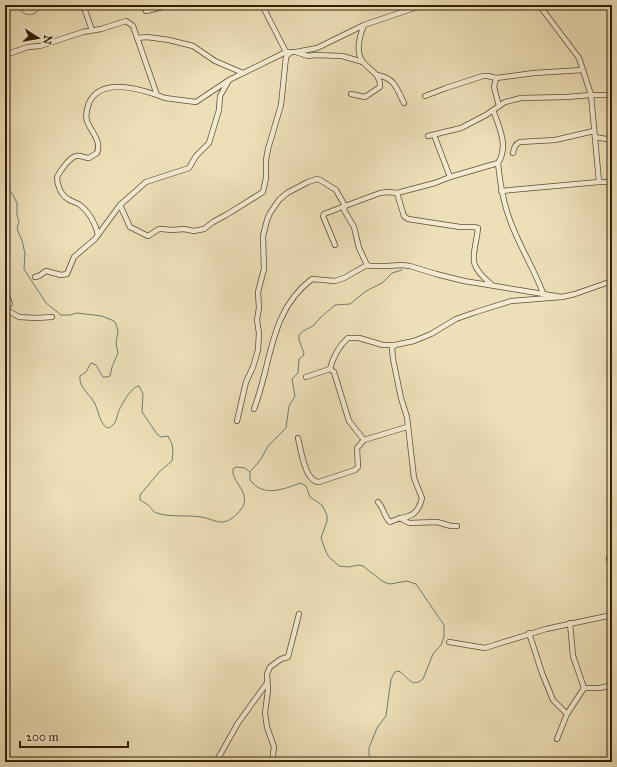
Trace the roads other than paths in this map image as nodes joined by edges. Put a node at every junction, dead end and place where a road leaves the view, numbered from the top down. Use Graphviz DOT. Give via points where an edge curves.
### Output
graph roads {
  1 [pos="83,5"];
  2 [pos="171,5"];
  3 [pos="262,5"];
  4 [pos="423,5"];
  5 [pos="539,5"];
  6 [pos="412,7"];
  7 [pos="146,11"];
  8 [pos="364,25"];
  9 [pos="92,30"];
  10 [pos="137,38"];
  11 [pos="288,52"];
  12 [pos="296,52"];
  13 [pos="5,55"];
  14 [pos="363,62"];
  15 [pos="583,70"];
  16 [pos="243,73"];
  17 [pos="377,75"];
  18 [pos="496,78"];
  19 [pos="229,80"];
  20 [pos="351,94"];
  21 [pos="157,95"];
  22 [pos="591,95"];
  23 [pos="612,95"];
  24 [pos="425,96"];
  25 [pos="404,103"];
  26 [pos="499,106"];
  27 [pos="493,110"];
  28 [pos="594,131"];
  29 [pos="434,135"];
  30 [pos="428,136"];
  31 [pos="595,137"];
  32 [pos="612,140"];
  33 [pos="513,153"];
  34 [pos="498,163"];
  35 [pos="450,177"];
  36 [pos="599,182"];
  37 [pos="612,182"];
  38 [pos="501,191"];
  39 [pos="397,193"];
  40 [pos="120,204"];
  41 [pos="345,206"];
  42 [pos="98,235"];
  43 [pos="335,245"];
  44 [pos="367,264"];
  45 [pos="36,277"];
  46 [pos="612,281"];
  47 [pos="492,284"];
  48 [pos="5,290"];
  49 [pos="543,293"];
  50 [pos="562,297"];
  51 [pos="5,308"];
  52 [pos="52,317"];
  53 [pos="395,345"];
  54 [pos="330,369"];
  55 [pos="306,377"];
  56 [pos="254,409"];
  57 [pos="237,421"];
  58 [pos="407,427"];
  59 [pos="298,438"];
  60 [pos="364,440"];
  61 [pos="378,502"];
  62 [pos="400,518"];
  63 [pos="457,526"];
  64 [pos="609,559"];
  65 [pos="612,570"];
  66 [pos="299,614"];
  67 [pos="612,615"];
  68 [pos="570,623"];
  69 [pos="529,633"];
  70 [pos="449,642"];
  71 [pos="267,683"];
  72 [pos="612,685"];
  73 [pos="584,688"];
  74 [pos="567,714"];
  75 [pos="557,739"];
  76 [pos="216,762"];
  77 [pos="272,762"];
  1 -- 9 [label="street"];
  2 -- 7 [label="street"];
  3 -- 11 [label="street"];
  4 -- 6 [label="street"];
  5 -- 15 [label="street" via="577,54"];
  6 -- 8 [label="street"];
  8 -- 12 [label="street" via="318,48"];
  8 -- 14 [label="street" via="359,52"];
  9 -- 10 [label="street" via="101,30 126,21 133,26"];
  9 -- 13 [label="street"];
  10 -- 16 [label="street" via="154,38 193,46 215,61"];
  10 -- 21 [label="street"];
  11 -- 12 [label="street"];
  11 -- 16 [label="street"];
  11 -- 40 [label="street" via="281,105 266,160 263,192 204,229 159,229 148,236 130,227"];
  12 -- 14 [label="street" via="308,56 342,56"];
  14 -- 17 [label="street"];
  15 -- 18 [label="street"];
  15 -- 22 [label="street"];
  16 -- 19 [label="street"];
  17 -- 20 [label="street" via="381,82 378,89 365,97"];
  17 -- 25 [label="street" via="394,82"];
  18 -- 24 [label="street" via="483,76"];
  18 -- 26 [label="street" via="494,87"];
  19 -- 21 [label="street" via="196,102"];
  19 -- 40 [label="street" via="220,96 210,142 190,166 146,182"];
  21 -- 42 [label="street" via="141,89 119,87 103,89 96,93 86,116 97,139 97,153 89,158 74,157 57,177 62,193 92,218"];
  22 -- 23 [label="street"];
  22 -- 26 [label="street" via="521,98"];
  22 -- 28 [label="street"];
  26 -- 27 [label="street"];
  27 -- 29 [label="street" via="461,128"];
  27 -- 34 [label="street" via="503,145 502,157"];
  28 -- 31 [label="street"];
  28 -- 33 [label="street" via="555,140 520,142 514,146"];
  29 -- 30 [label="street"];
  29 -- 35 [label="street"];
  31 -- 32 [label="street"];
  31 -- 36 [label="street"];
  34 -- 35 [label="street"];
  34 -- 38 [label="street"];
  35 -- 39 [label="street"];
  36 -- 37 [label="street"];
  36 -- 38 [label="street"];
  38 -- 49 [label="street" via="511,224"];
  39 -- 41 [label="street" via="380,193"];
  39 -- 47 [label="street" via="404,216 408,219 478,228 474,264 479,274"];
  40 -- 42 [label="street"];
  41 -- 43 [label="street" via="323,216"];
  41 -- 44 [label="street" via="344,210 354,227 359,248"];
  41 -- 57 [label="street" via="336,190 317,180 287,193 270,213 263,236 264,269 258,292 258,350 246,382"];
  42 -- 45 [label="street" via="74,257 68,274 46,271"];
  44 -- 47 [label="street" via="410,266 464,281"];
  44 -- 56 [label="street" via="335,281 312,279 299,290 284,312 275,333"];
  46 -- 50 [label="street"];
  47 -- 49 [label="street"];
  48 -- 51 [label="street" via="10,304"];
  49 -- 50 [label="street"];
  50 -- 53 [label="street" via="511,301 456,320 414,341"];
  51 -- 52 [label="street" via="19,317"];
  53 -- 54 [label="street" via="348,338 333,359"];
  53 -- 58 [label="street" via="392,348 393,359 407,417"];
  54 -- 55 [label="street"];
  54 -- 60 [label="street" via="334,372 349,421"];
  58 -- 60 [label="street"];
  58 -- 62 [label="street" via="414,478 422,498 414,514"];
  59 -- 60 [label="street" via="308,473 311,479 317,482 355,470 358,467 357,448"];
  61 -- 62 [label="street" via="390,522"];
  62 -- 63 [label="street" via="409,524 437,522"];
  64 -- 65 [label="street"];
  66 -- 71 [label="street" via="288,657 270,667"];
  67 -- 68 [label="street"];
  68 -- 69 [label="street"];
  68 -- 73 [label="street" via="573,656"];
  69 -- 70 [label="street" via="485,648"];
  69 -- 74 [label="street" via="553,700"];
  71 -- 76 [label="street" via="238,723"];
  71 -- 77 [label="street" via="265,713 274,747"];
  72 -- 73 [label="street"];
  73 -- 74 [label="street"];
  74 -- 75 [label="street"];
}
